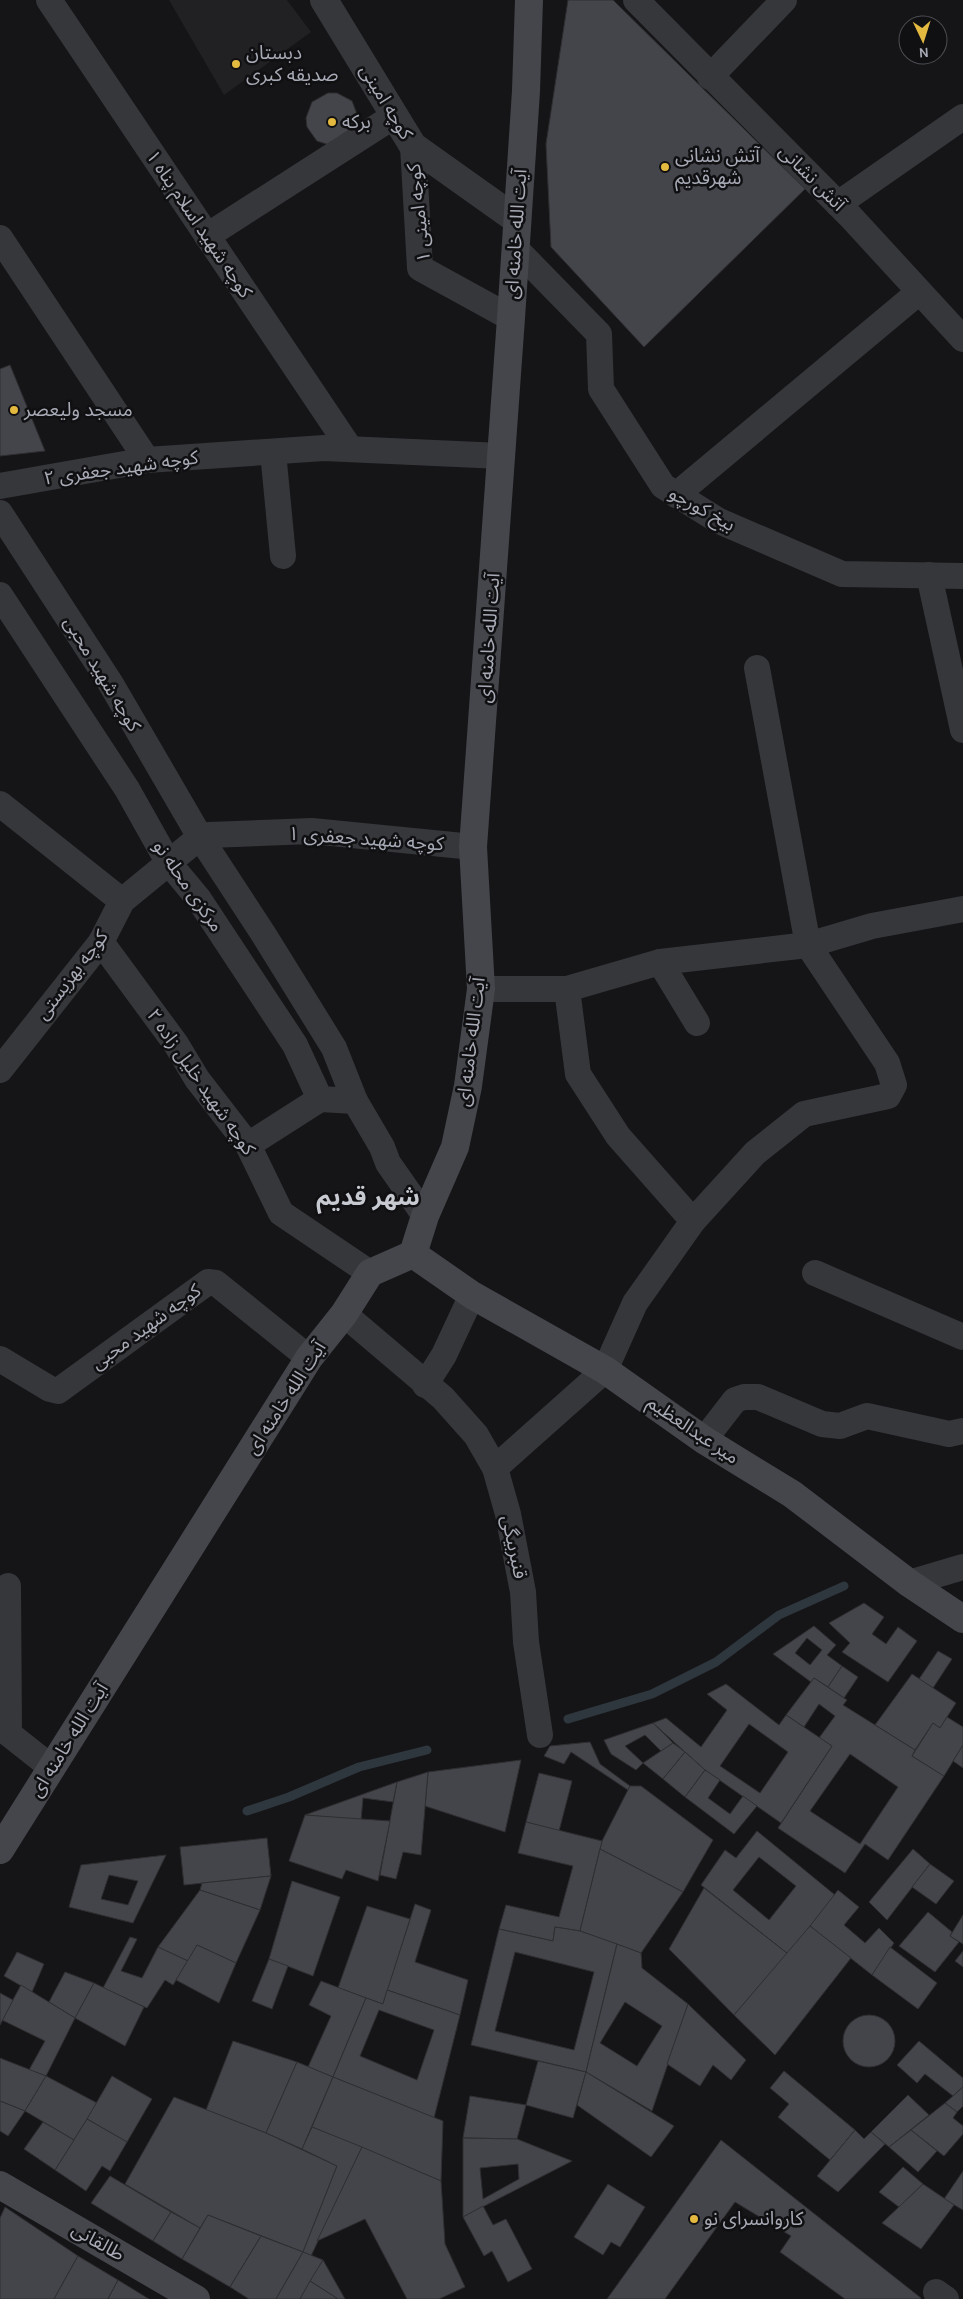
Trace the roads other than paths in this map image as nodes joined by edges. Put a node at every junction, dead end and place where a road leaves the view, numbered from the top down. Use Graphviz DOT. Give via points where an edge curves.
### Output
graph roads {
  1 [pos="49,0"];
  2 [pos="324,0"];
  3 [pos="530,0"];
  4 [pos="636,0"];
  5 [pos="784,0"];
  6 [pos="710,77"];
  7 [pos="394,116"];
  8 [pos="963,117"];
  9 [pos="413,146"];
  10 [pos="838,204"];
  11 [pos="517,220"];
  12 [pos="207,236"];
  13 [pos="0,238"];
  14 [pos="515,248"];
  15 [pos="919,292"];
  16 [pos="511,318"];
  17 [pos="963,339"];
  18 [pos="349,447"];
  19 [pos="273,452"];
  20 [pos="501,456"];
  21 [pos="147,460"];
  22 [pos="0,486"];
  23 [pos="676,495"];
  24 [pos="0,513"];
  25 [pos="283,556"];
  26 [pos="928,575"];
  27 [pos="963,576"];
  28 [pos="0,595"];
  29 [pos="757,668"];
  30 [pos="963,730"];
  31 [pos="0,804"];
  32 [pos="200,837"];
  33 [pos="473,847"];
  34 [pos="168,862"];
  35 [pos="122,901"];
  36 [pos="963,910"];
  37 [pos="101,942"];
  38 [pos="808,945"];
  39 [pos="660,962"];
  40 [pos="481,989"];
  41 [pos="567,989"];
  42 [pos="697,1023"];
  43 [pos="1,1066"];
  44 [pos="320,1099"];
  45 [pos="355,1101"];
  46 [pos="248,1145"];
  47 [pos="425,1216"];
  48 [pos="693,1221"];
  49 [pos="414,1254"];
  50 [pos="370,1273"];
  51 [pos="815,1273"];
  52 [pos="472,1295"];
  53 [pos="344,1314"];
  54 [pos="963,1337"];
  55 [pos="309,1358"];
  56 [pos="0,1359"];
  57 [pos="605,1370"];
  58 [pos="425,1385"];
  59 [pos="963,1431"];
  60 [pos="704,1440"];
  61 [pos="495,1468"];
  62 [pos="963,1567"];
  63 [pos="909,1583"];
  64 [pos="8,1586"];
  65 [pos="963,1619"];
  66 [pos="540,1735"];
  67 [pos="52,1768"];
  68 [pos="0,1850"];
  69 [pos="1,2189"];
  70 [pos="196,2299"];
  1 -- 12 [label="street, کوچه شهید اسلام پناه ۱"];
  2 -- 7 [label="street, کوچه امینی"];
  3 -- 11 [label="main road, آیت الله خامنه ای"];
  4 -- 6 [label="street, آتش نشانی"];
  5 -- 6 [label="street"];
  6 -- 10 [label="street, آتش نشانی"];
  7 -- 9 [label="street, کوچه امینی"];
  7 -- 12 [label="street"];
  8 -- 10 [label="street"];
  9 -- 11 [label="street, کوچه امینی"];
  9 -- 16 [label="street, کوچه امینی ۱" via="420,268"];
  10 -- 15 [label="street, آتش نشانی"];
  11 -- 14 [label="main road, آیت الله خامنه ای"];
  12 -- 18 [label="street, کوچه شهید اسلام پناه ۱"];
  13 -- 21 [label="street"];
  14 -- 16 [label="main road, آیت الله خامنه ای"];
  14 -- 23 [label="street, بیخ کورچو" via="599,334 601,389 662,486"];
  15 -- 17 [label="street, آتش نشانی"];
  15 -- 23 [label="street"];
  16 -- 20 [label="main road, آیت الله خامنه ای"];
  18 -- 19 [label="street, کوچه شهید جعفری ۲"];
  18 -- 20 [label="street, کوچه شهید جعفری ۲"];
  19 -- 21 [label="street, کوچه شهید جعفری ۲"];
  19 -- 25 [label="street"];
  20 -- 33 [label="main road, آیت الله خامنه ای"];
  21 -- 22 [label="street, کوچه شهید جعفری ۲"];
  23 -- 26 [label="street, بیخ کورچو" via="719,521 842,574"];
  24 -- 32 [label="street, کوچه شهید محبی" via="110,684"];
  26 -- 27 [label="street, بیخ کورچو"];
  26 -- 30 [label="street"];
  28 -- 34 [label="street, مرکزی محله نو" via="127,789"];
  29 -- 38 [label="street"];
  31 -- 35 [label="street"];
  32 -- 33 [label="street, کوچه شهید جعفری ۱" via="312,831"];
  32 -- 34 [label="street, کوچه بهزیستی"];
  32 -- 45 [label="street, مرکزی محله نو" via="334,1048"];
  33 -- 40 [label="main road, آیت الله خامنه ای"];
  34 -- 35 [label="street, کوچه بهزیستی"];
  34 -- 44 [label="street, مرکزی محله نو" via="198,898 295,1045"];
  35 -- 37 [label="street, کوچه بهزیستی"];
  36 -- 38 [label="street" via="872,926"];
  37 -- 43 [label="street, کوچه بهزیستی"];
  37 -- 46 [label="street, کوچه شهید خلیل زاده ۲" via="176,1044 197,1079"];
  38 -- 39 [label="street"];
  38 -- 48 [label="street" via="887,1063 894,1085 888,1096 804,1114 755,1153"];
  39 -- 41 [label="street"];
  39 -- 42 [label="street"];
  40 -- 41 [label="street"];
  40 -- 47 [label="main road, آیت الله خامنه ای" via="468,1086 455,1147"];
  41 -- 48 [label="street" via="578,1074 618,1136"];
  44 -- 45 [label="street"];
  44 -- 46 [label="street"];
  45 -- 47 [label="street, مرکزی محله نو" via="388,1163"];
  46 -- 50 [label="street, کوچه شهید خلیل زاده ۲" via="281,1213"];
  47 -- 49 [label="main road, آیت الله خامنه ای"];
  48 -- 57 [label="street" via="636,1303"];
  49 -- 50 [label="main road"];
  49 -- 52 [label="main road, میر عبدالعظیم"];
  50 -- 53 [label="main road, آیت الله خامنه ای"];
  51 -- 54 [label="street"];
  52 -- 57 [label="main road, میر عبدالعظیم"];
  52 -- 58 [label="street" via="444,1355"];
  53 -- 55 [label="main road, آیت الله خامنه ای"];
  53 -- 58 [label="street, قنبربیگی"];
  55 -- 56 [label="street, کوچه شهید محبی" via="216,1283 208,1282 58,1391"];
  55 -- 67 [label="main road, آیت الله خامنه ای"];
  57 -- 60 [label="main road, میر عبدالعظیم"];
  57 -- 61 [label="street"];
  58 -- 61 [label="street, قنبربیگی" via="443,1398 476,1436"];
  59 -- 60 [label="street" via="949,1434 867,1416 840,1426 822,1424 758,1397 744,1397 734,1400"];
  60 -- 63 [label="main road, میر عبدالعظیم" via="792,1494"];
  61 -- 66 [label="street, قنبربیگی" via="508,1514 523,1592 526,1642"];
  62 -- 63 [label="street"];
  63 -- 65 [label="main road, میر عبدالعظیم"];
  64 -- 67 [label="street" via="9,1734"];
  67 -- 68 [label="main road, آیت الله خامنه ای"];
  69 -- 70 [label="main road, طالقانی"];
}
